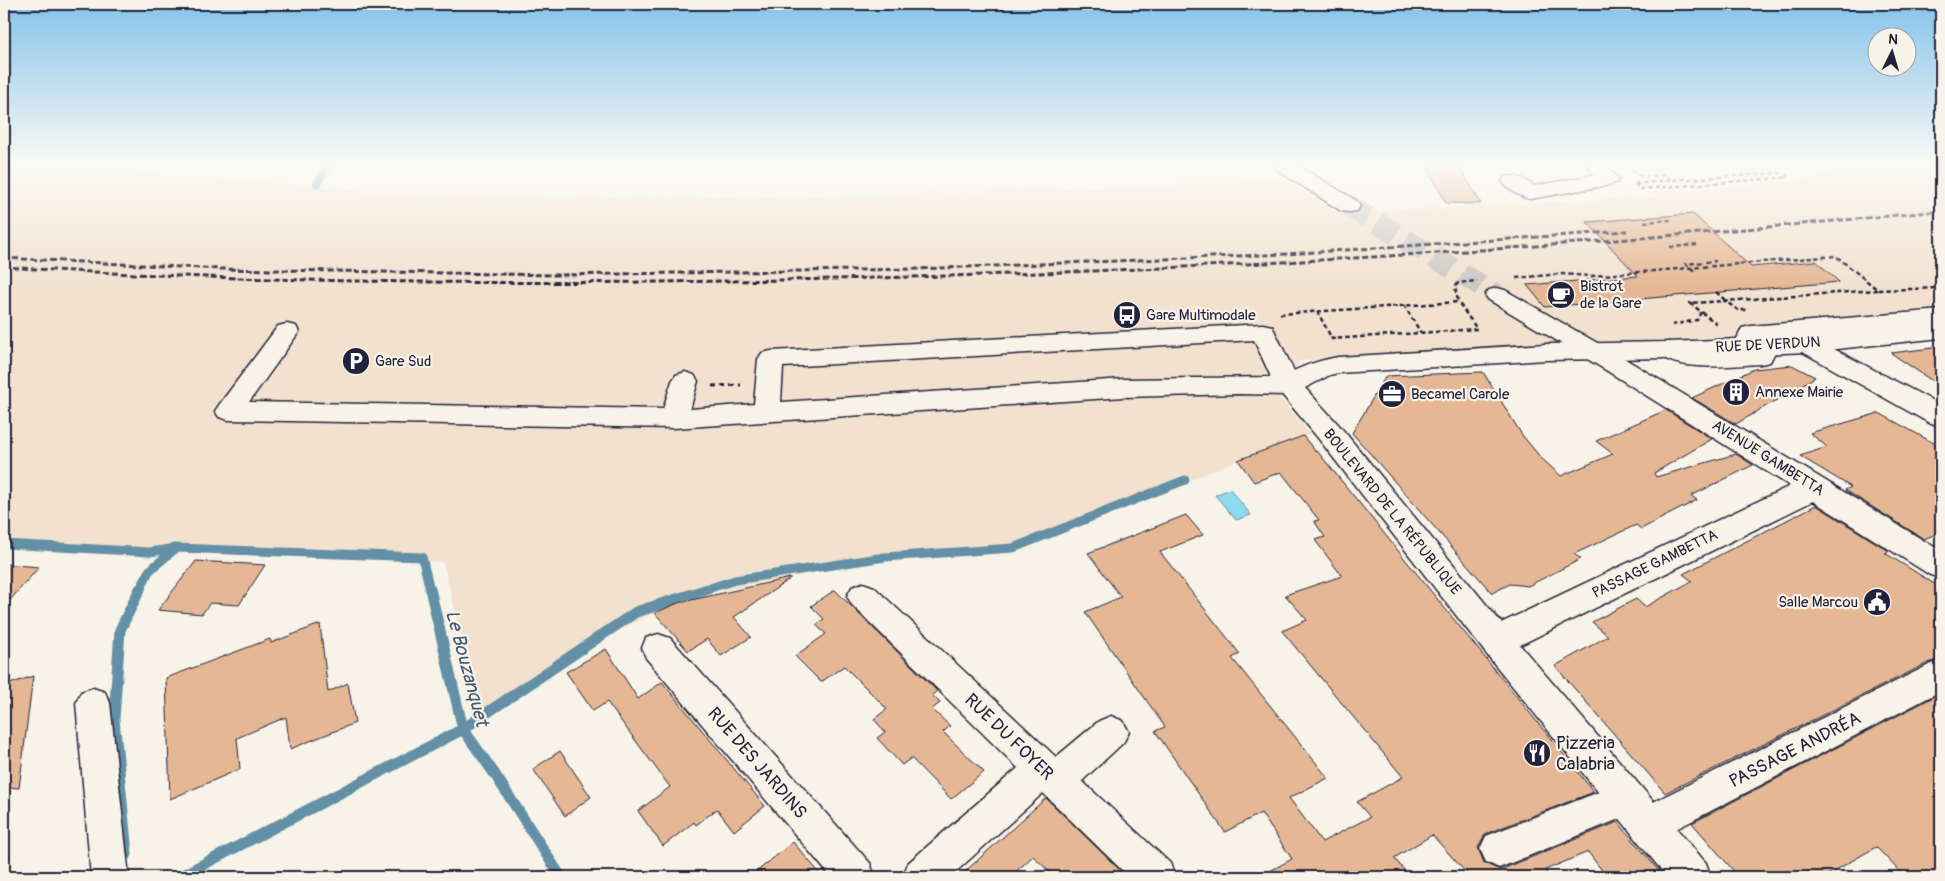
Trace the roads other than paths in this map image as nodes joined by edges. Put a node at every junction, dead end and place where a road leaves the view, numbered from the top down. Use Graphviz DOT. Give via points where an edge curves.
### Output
graph roads {
  1 [pos="1499,284"];
  2 [pos="1941,318"];
  3 [pos="1941,330"];
  4 [pos="287,332"];
  5 [pos="1808,344"];
  6 [pos="1755,347"];
  7 [pos="1594,352"];
  8 [pos="685,381"];
  9 [pos="1288,386"];
  10 [pos="767,414"];
  11 [pos="1941,417"];
  12 [pos="674,419"];
  13 [pos="1814,487"];
  14 [pos="1941,566"];
  15 [pos="863,596"];
  16 [pos="1496,641"];
  17 [pos="658,648"];
  18 [pos="1941,675"];
  19 [pos="93,702"];
  20 [pos="1111,732"];
  21 [pos="1049,775"];
  22 [pos="1637,811"];
  23 [pos="1499,849"];
  24 [pos="110,877"];
  25 [pos="856,877"];
  26 [pos="922,877"];
  27 [pos="1156,877"];
  28 [pos="1692,877"];
  1 -- 7 [label="street, AVENUE GAMBETTA"];
  2 -- 6 [label="street" via="1751,334"];
  3 -- 5 [label="street, RUE DE VERDUN"];
  4 -- 12 [label="street" via="228,411"];
  5 -- 6 [label="street, RUE DE VERDUN"];
  5 -- 11 [label="street"];
  6 -- 7 [label="street" via="1761,356 1693,359 1668,350"];
  7 -- 9 [label="street" via="1338,364"];
  7 -- 13 [label="street, AVENUE GAMBETTA"];
  8 -- 12 [label="street"];
  9 -- 10 [label="street" via="1124,388"];
  9 -- 10 [label="street, BOULEVARD DE LA RÉPUBLIQUE" via="1263,332 771,359"];
  9 -- 16 [label="street, BOULEVARD DE LA RÉPUBLIQUE" via="1328,431"];
  10 -- 12 [label="street"];
  13 -- 14 [label="street, AVENUE GAMBETTA"];
  13 -- 16 [label="street, PASSAGE GAMBETTA"];
  15 -- 21 [label="street, RUE DU FOYER"];
  16 -- 22 [label="street, BOULEVARD DE LA RÉPUBLIQUE"];
  17 -- 25 [label="street, RUE DES JARDINS"];
  18 -- 22 [label="street, PASSAGE ANDRÉA"];
  19 -- 24 [label="street"];
  20 -- 21 [label="street"];
  21 -- 26 [label="street"];
  21 -- 27 [label="street, RUE DU FOYER"];
  22 -- 23 [label="street, PASSAGE ANDRÉA"];
  22 -- 28 [label="street, BOULEVARD DE LA RÉPUBLIQUE"];
}
